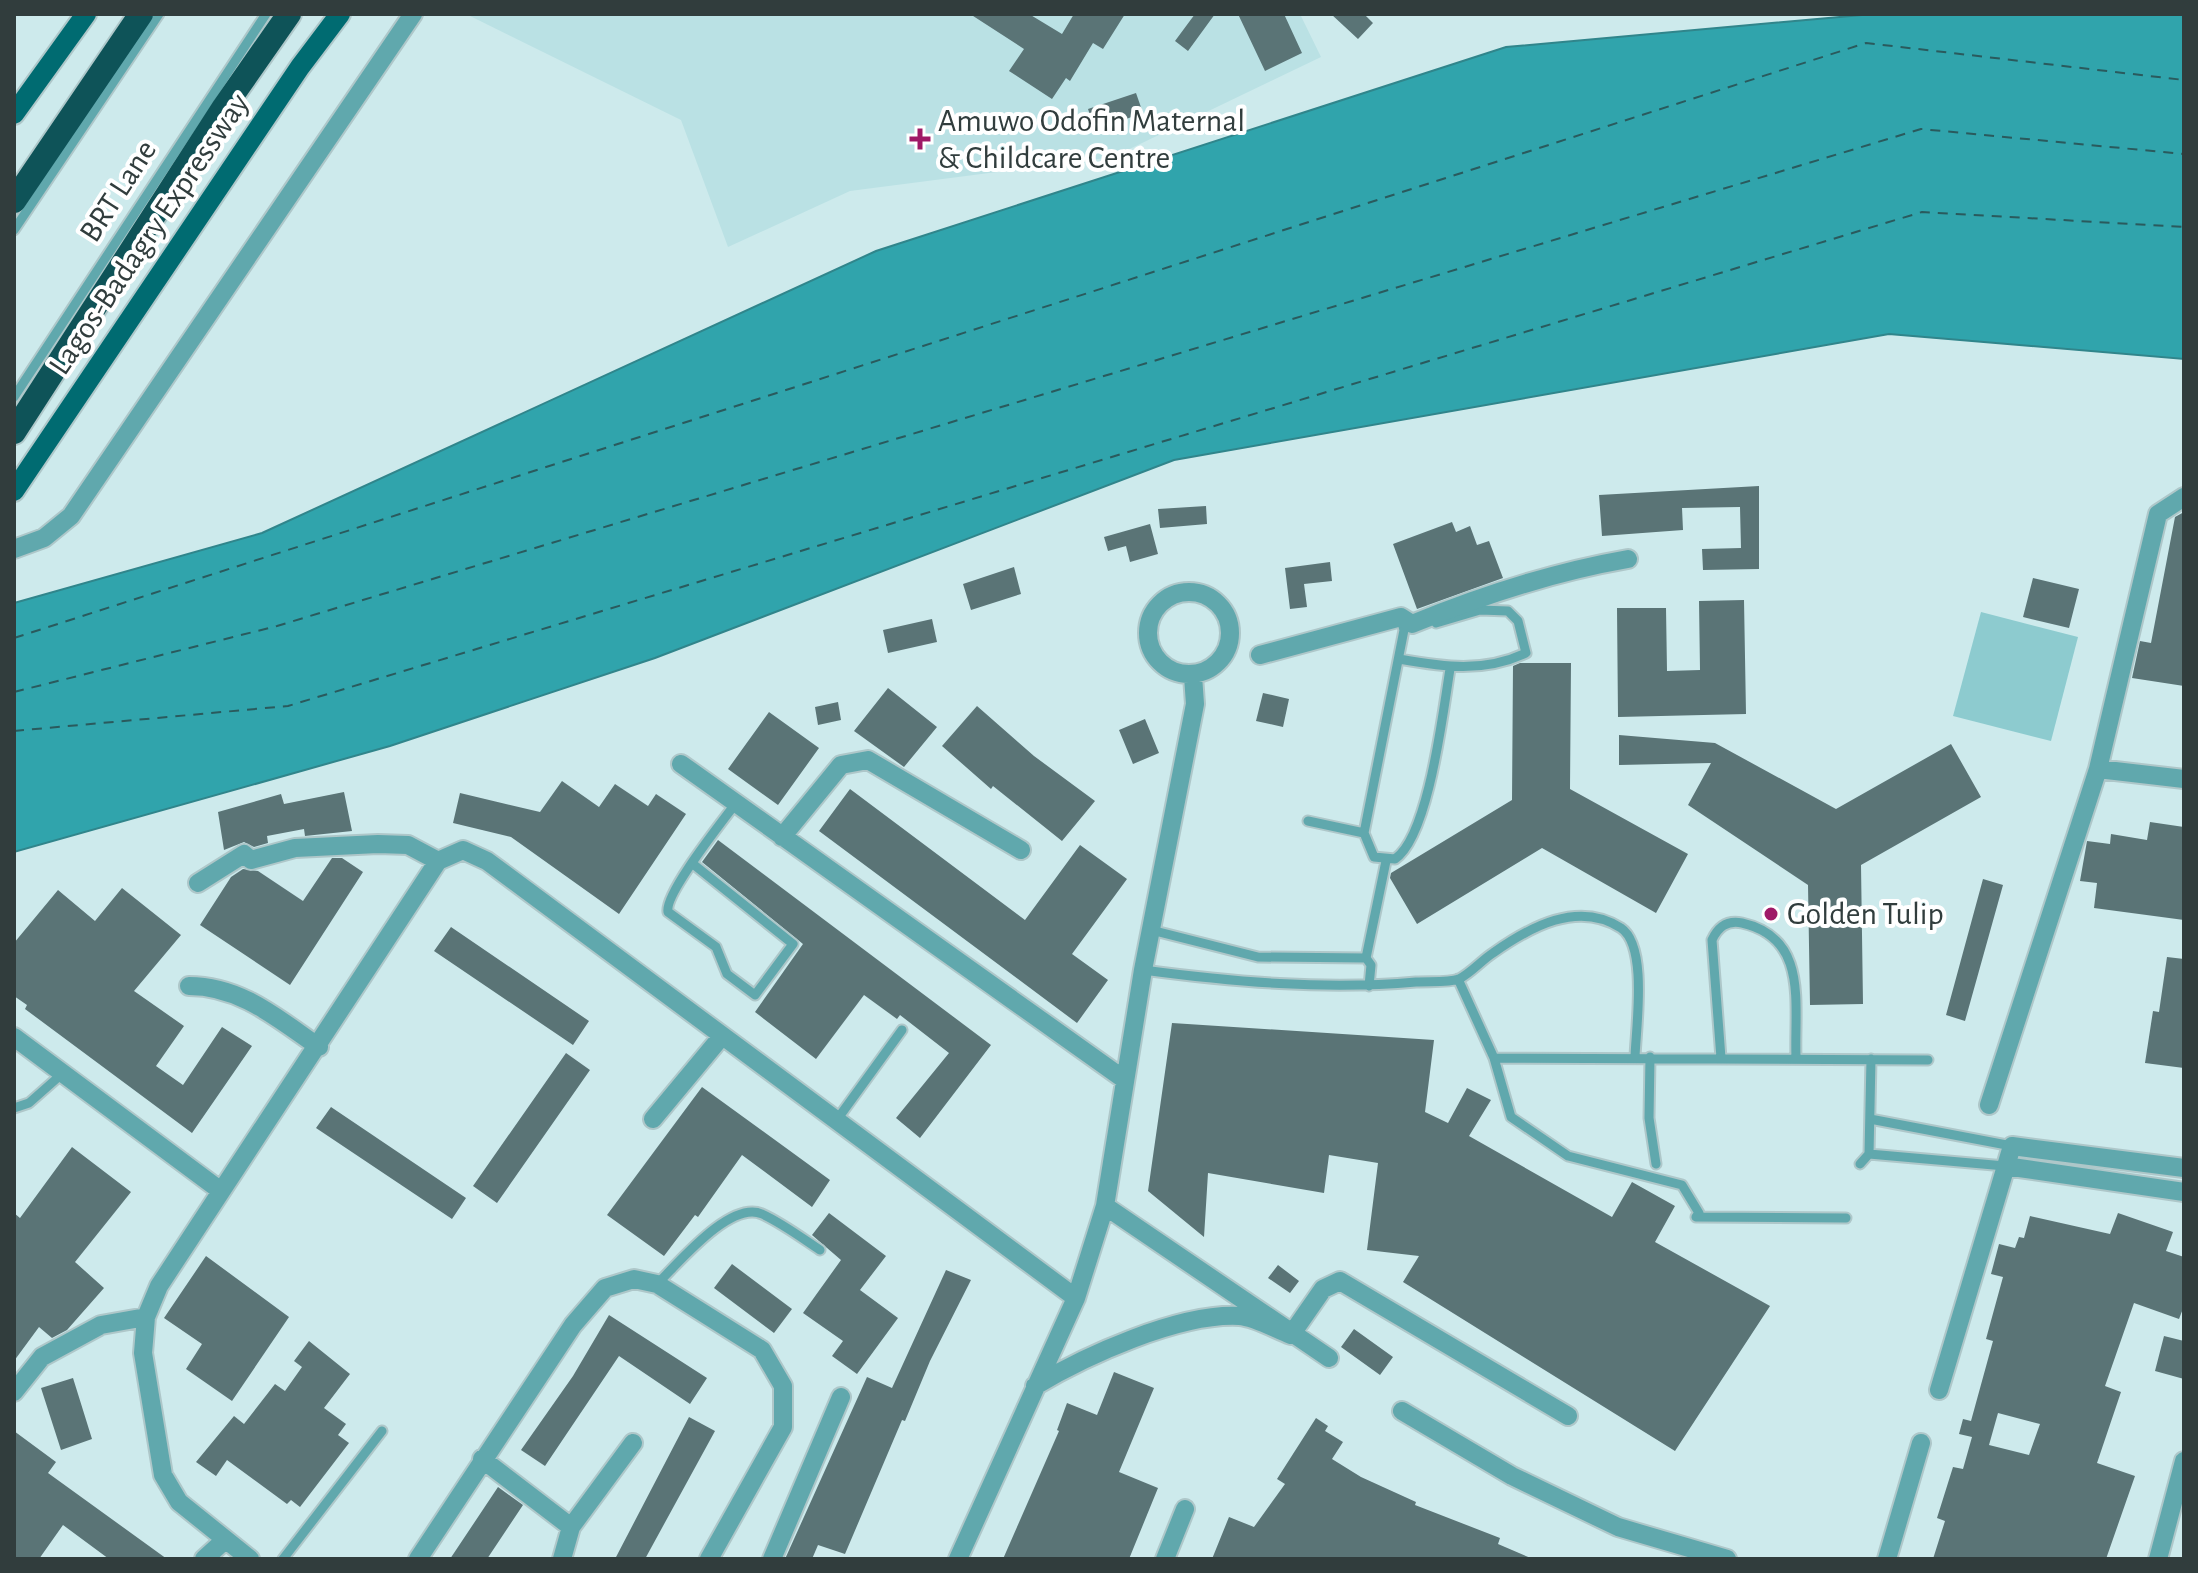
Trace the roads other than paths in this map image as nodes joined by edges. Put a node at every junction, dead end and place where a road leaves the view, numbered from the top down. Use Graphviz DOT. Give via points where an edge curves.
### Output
graph roads {
  1 [pos="86,14"];
  2 [pos="141,14"];
  3 [pos="159,14"];
  4 [pos="266,14"];
  5 [pos="289,14"];
  6 [pos="340,14"];
  7 [pos="413,14"];
  8 [pos="14,114"];
  9 [pos="14,201"];
  10 [pos="14,230"];
  11 [pos="14,397"];
  12 [pos="14,432"];
  13 [pos="14,491"];
  14 [pos="2184,497"];
  15 [pos="14,549"];
  16 [pos="1628,559"];
  17 [pos="1402,623"];
  18 [pos="1260,655"];
  19 [pos="1399,659"];
  20 [pos="1450,669"];
  21 [pos="1193,676"];
  22 [pos="681,764"];
  23 [pos="2098,769"];
  24 [pos="2184,779"];
  25 [pos="736,803"];
  26 [pos="1308,821"];
  27 [pos="1364,833"];
  28 [pos="782,837"];
  29 [pos="1021,850"];
  30 [pos="438,861"];
  31 [pos="1386,861"];
  32 [pos="693,864"];
  33 [pos="198,883"];
  34 [pos="1151,930"];
  35 [pos="1366,958"];
  36 [pos="1143,970"];
  37 [pos="1458,979"];
  38 [pos="189,986"];
  39 [pos="1369,986"];
  40 [pos="902,1030"];
  41 [pos="722,1036"];
  42 [pos="14,1037"];
  43 [pos="319,1047"];
  44 [pos="1635,1057"];
  45 [pos="1650,1057"];
  46 [pos="1494,1058"];
  47 [pos="1721,1058"];
  48 [pos="1796,1058"];
  49 [pos="1871,1059"];
  50 [pos="1928,1060"];
  51 [pos="63,1073"];
  52 [pos="1125,1080"];
  53 [pos="1989,1105"];
  54 [pos="14,1108"];
  55 [pos="653,1119"];
  56 [pos="1870,1119"];
  57 [pos="836,1121"];
  58 [pos="2012,1146"];
  59 [pos="1869,1154"];
  60 [pos="1656,1164"];
  61 [pos="1860,1164"];
  62 [pos="2005,1166"];
  63 [pos="2184,1168"];
  64 [pos="221,1191"];
  65 [pos="2184,1192"];
  66 [pos="1105,1206"];
  67 [pos="1846,1218"];
  68 [pos="820,1250"];
  69 [pos="657,1284"];
  70 [pos="1076,1298"];
  71 [pos="146,1317"];
  72 [pos="1291,1335"];
  73 [pos="1329,1358"];
  74 [pos="1034,1387"];
  75 [pos="1939,1390"];
  76 [pos="14,1392"];
  77 [pos="841,1397"];
  78 [pos="1402,1411"];
  79 [pos="1568,1416"];
  80 [pos="382,1431"];
  81 [pos="633,1443"];
  82 [pos="1921,1443"];
  83 [pos="482,1459"];
  84 [pos="2184,1461"];
  85 [pos="1185,1509"];
  86 [pos="571,1527"];
  87 [pos="225,1540"];
  88 [pos="204,1559"];
  89 [pos="250,1559"];
  90 [pos="283,1559"];
  91 [pos="418,1559"];
  92 [pos="562,1559"];
  93 [pos="709,1559"];
  94 [pos="772,1559"];
  95 [pos="958,1559"];
  96 [pos="1165,1559"];
  97 [pos="1727,1559"];
  98 [pos="1887,1559"];
  99 [pos="2158,1559"];
  1 -- 8 [label="main road"];
  2 -- 9 [label="highway"];
  3 -- 10 [label="lane, BRT Lane"];
  4 -- 11 [label="lane, BRT Lane"];
  5 -- 12 [label="highway, Lagos-Badagry Expressway"];
  6 -- 13 [label="main road, Lagos-Badagry Expressway"];
  7 -- 15 [label="street" via="71,516 44,538"];
  14 -- 23 [label="street" via="2158,514"];
  16 -- 17 [label="street" via="1491,592 1412,624"];
  17 -- 18 [label="street"];
  17 -- 19 [label="lane"];
  17 -- 20 [label="lane" via="1480,610 1508,611 1518,621 1526,653 1501,665"];
  19 -- 20 [label="lane"];
  19 -- 27 [label="lane"];
  20 -- 31 [label="lane" via="1421,812 1404,853"];
  21 -- 21 [label="street" via="1222,660 1232,629 1217,600 1185,590 1156,606 1147,637 1162,666"];
  21 -- 34 [label="street" via="1195,704"];
  22 -- 25 [label="street"];
  23 -- 24 [label="street"];
  23 -- 53 [label="street"];
  25 -- 28 [label="street"];
  25 -- 32 [label="lane"];
  26 -- 27 [label="lane"];
  27 -- 31 [label="lane" via="1374,857"];
  28 -- 29 [label="street" via="841,765 868,760"];
  28 -- 52 [label="street"];
  30 -- 33 [label="street" via="408,845 295,848 251,860 244,854"];
  30 -- 41 [label="street" via="463,850 487,861"];
  30 -- 43 [label="street"];
  31 -- 35 [label="lane"];
  32 -- 32 [label="lane" via="793,944 755,995 727,974 716,947 668,912 668,899"];
  34 -- 35 [label="lane" via="1258,957"];
  34 -- 36 [label="street"];
  35 -- 39 [label="lane" via="1371,965"];
  36 -- 39 [label="lane" via="1227,981"];
  36 -- 52 [label="street"];
  37 -- 39 [label="lane"];
  37 -- 44 [label="lane" via="1536,927 1569,916 1587,914 1621,928 1632,938 1638,961"];
  37 -- 46 [label="lane"];
  38 -- 43 [label="street" via="213,986 250,1000"];
  40 -- 57 [label="lane"];
  41 -- 55 [label="street"];
  41 -- 57 [label="street"];
  42 -- 51 [label="street"];
  43 -- 64 [label="street"];
  44 -- 45 [label="lane"];
  44 -- 46 [label="lane"];
  45 -- 47 [label="lane"];
  45 -- 60 [label="lane" via="1649,1118"];
  46 -- 67 [label="lane" via="1511,1117 1568,1156 1682,1185 1699,1213 1696,1217"];
  47 -- 48 [label="lane"];
  47 -- 48 [label="lane" via="1712,940 1724,924 1734,921 1776,937 1792,960"];
  48 -- 49 [label="lane"];
  49 -- 50 [label="lane"];
  49 -- 56 [label="lane"];
  51 -- 54 [label="lane" via="29,1103"];
  51 -- 64 [label="street"];
  52 -- 66 [label="street"];
  56 -- 58 [label="lane"];
  56 -- 59 [label="lane"];
  57 -- 70 [label="street"];
  58 -- 62 [label="street"];
  58 -- 63 [label="street"];
  59 -- 61 [label="lane"];
  59 -- 62 [label="lane"];
  62 -- 65 [label="street"];
  62 -- 75 [label="street"];
  64 -- 71 [label="street" via="159,1286"];
  66 -- 70 [label="street"];
  66 -- 72 [label="street"];
  68 -- 69 [label="lane" via="759,1212 745,1212 717,1226"];
  69 -- 83 [label="street" via="634,1279 605,1288 573,1325"];
  69 -- 93 [label="street" via="762,1350 783,1386 783,1427"];
  70 -- 74 [label="street"];
  71 -- 76 [label="street" via="101,1325 42,1357"];
  71 -- 87 [label="street" via="143,1353 163,1475 179,1502"];
  72 -- 73 [label="street"];
  72 -- 74 [label="street" via="1241,1316 1205,1319 1077,1361"];
  72 -- 79 [label="street" via="1323,1289 1340,1281"];
  74 -- 95 [label="street"];
  77 -- 94 [label="street"];
  78 -- 97 [label="street" via="1512,1476 1618,1527"];
  80 -- 90 [label="lane"];
  81 -- 86 [label="street"];
  82 -- 98 [label="street"];
  83 -- 86 [label="street"];
  83 -- 91 [label="street"];
  84 -- 99 [label="street"];
  85 -- 96 [label="street"];
  86 -- 92 [label="street"];
  87 -- 88 [label="street"];
  87 -- 89 [label="street"];
}
